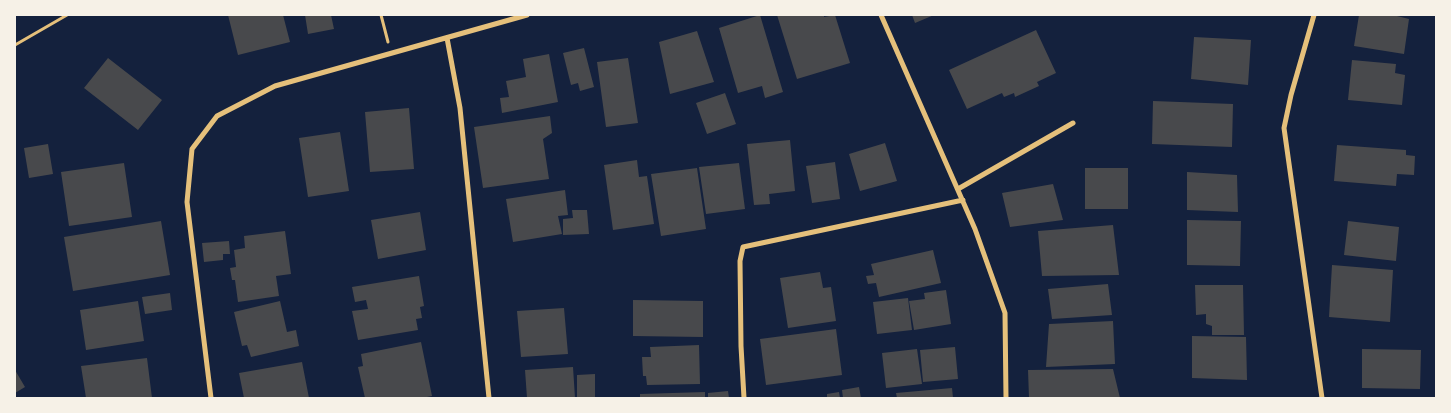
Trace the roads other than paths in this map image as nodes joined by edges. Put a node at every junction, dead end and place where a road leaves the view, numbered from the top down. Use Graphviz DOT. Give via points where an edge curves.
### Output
graph roads {
  1 [pos="526,15"];
  2 [pos="881,15"];
  3 [pos="1314,15"];
  4 [pos="446,38"];
  5 [pos="1073,123"];
  6 [pos="958,189"];
  7 [pos="963,200"];
  8 [pos="211,398"];
  9 [pos="489,398"];
  10 [pos="744,398"];
  11 [pos="1006,398"];
  12 [pos="1322,398"];
  1 -- 4 [label="street"];
  2 -- 6 [label="street"];
  3 -- 12 [label="street" via="1284,128"];
  4 -- 8 [label="street" via="275,86 217,116 192,149 187,202"];
  4 -- 9 [label="street" via="460,108"];
  5 -- 6 [label="street"];
  6 -- 7 [label="street"];
  7 -- 10 [label="street" via="743,247 740,261"];
  7 -- 11 [label="street" via="1005,313"];
}
